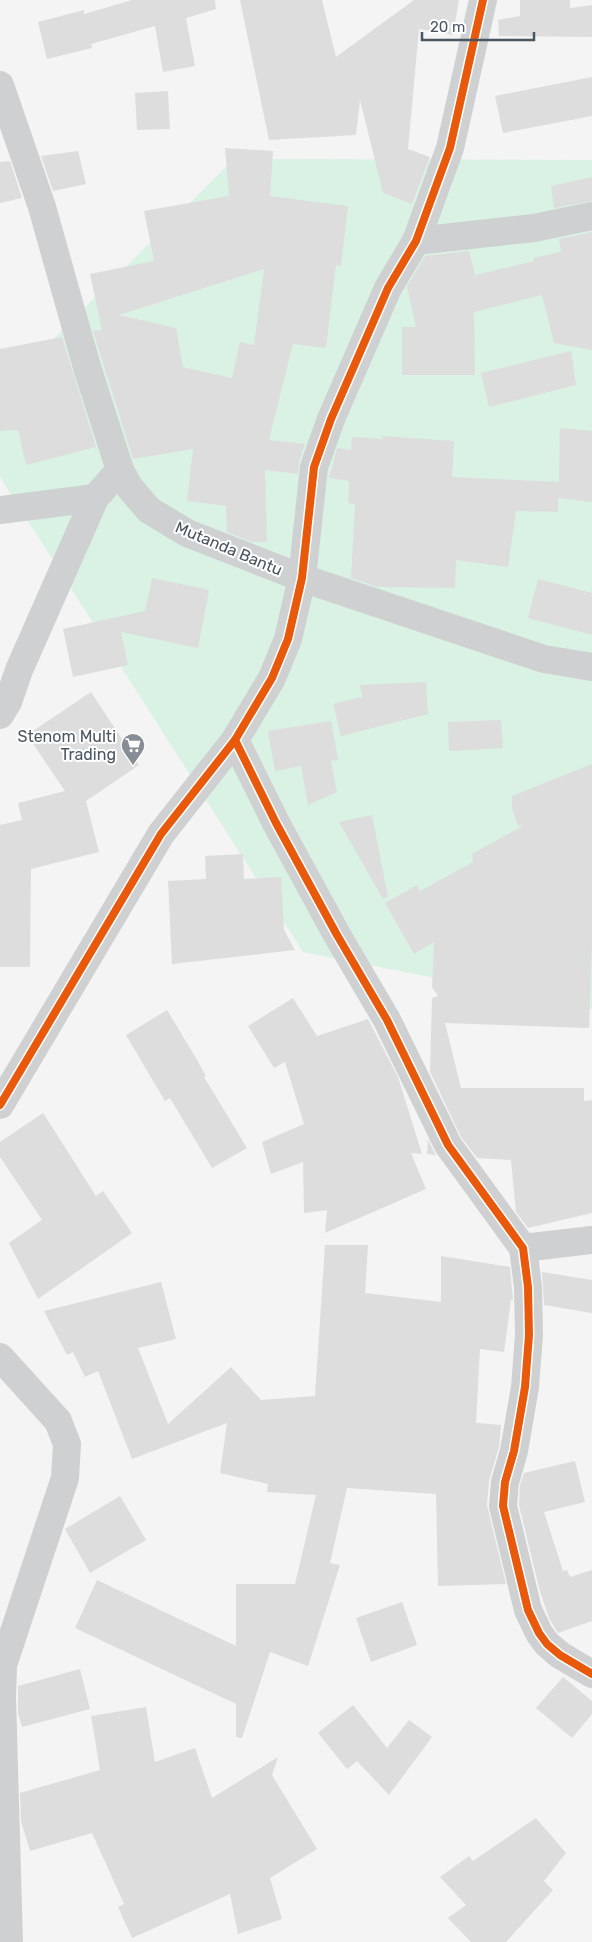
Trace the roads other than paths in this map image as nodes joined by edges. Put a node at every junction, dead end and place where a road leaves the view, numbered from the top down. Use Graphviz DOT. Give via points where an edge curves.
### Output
graph roads {
  1 [pos="483,0"];
  2 [pos="1,91"];
  3 [pos="592,216"];
  4 [pos="416,241"];
  5 [pos="120,470"];
  6 [pos="95,498"];
  7 [pos="0,510"];
  8 [pos="302,578"];
  9 [pos="592,666"];
  10 [pos="0,714"];
  11 [pos="235,740"];
  12 [pos="0,1105"];
  13 [pos="592,1240"];
  14 [pos="523,1248"];
  15 [pos="0,1357"];
  16 [pos="592,1674"];
  17 [pos="9,1942"];
  1 -- 4 [label="street" via="450,148"];
  2 -- 5 [label="street, Mutanda Bantu" via="42,206"];
  3 -- 4 [label="street" via="534,228"];
  4 -- 8 [label="street" via="388,288 331,419 314,467"];
  5 -- 6 [label="street"];
  5 -- 8 [label="street, Mutanda Bantu" via="149,510 187,534"];
  6 -- 7 [label="street"];
  6 -- 10 [label="street"];
  8 -- 9 [label="street, Mutanda Bantu" via="544,659"];
  8 -- 11 [label="street" via="288,639 272,678"];
  11 -- 12 [label="street" via="161,834"];
  11 -- 14 [label="street" via="337,936 387,1020 448,1145"];
  13 -- 14 [label="street"];
  14 -- 16 [label="street" via="528,1287 525,1387 503,1506 528,1610 539,1632 560,1655"];
  15 -- 17 [label="street" via="58,1421 67,1444 65,1478 3,1665"];
}
